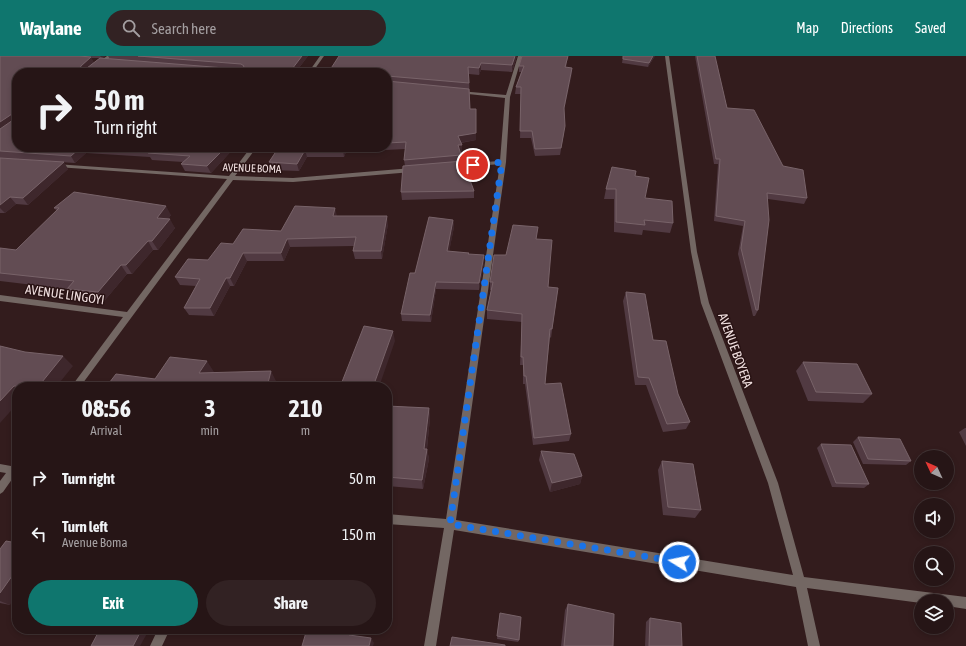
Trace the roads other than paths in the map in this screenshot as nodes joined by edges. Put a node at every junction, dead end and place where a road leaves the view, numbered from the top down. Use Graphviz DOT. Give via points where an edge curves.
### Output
graph roads {
  1 [pos="110,56"];
  2 [pos="322,56"];
  3 [pos="520,56"];
  4 [pos="667,56"];
  5 [pos="95,61"];
  6 [pos="102,62"];
  7 [pos="110,62"];
  8 [pos="94,68"];
  9 [pos="314,68"];
  10 [pos="455,92"];
  11 [pos="508,97"];
  12 [pos="250,152"];
  13 [pos="502,162"];
  14 [pos="48,164"];
  15 [pos="448,167"];
  16 [pos="416,170"];
  17 [pos="231,178"];
  18 [pos="0,298"];
  19 [pos="127,315"];
  20 [pos="78,382"];
  21 [pos="0,468"];
  22 [pos="12,469"];
  23 [pos="12,474"];
  24 [pos="0,489"];
  25 [pos="392,519"];
  26 [pos="450,524"];
  27 [pos="800,582"];
  28 [pos="966,603"];
  29 [pos="162,634"];
  30 [pos="156,646"];
  31 [pos="430,646"];
  32 [pos="814,646"];
  1 -- 6 [label="street"];
  2 -- 9 [label="street"];
  3 -- 11 [label="street"];
  4 -- 27 [label="street, AVENUE BOYERA" via="694,252 705,303 773,483"];
  5 -- 6 [label="street"];
  6 -- 7 [label="street"];
  6 -- 8 [label="street"];
  10 -- 11 [label="street"];
  11 -- 13 [label="street"];
  12 -- 17 [label="street"];
  13 -- 15 [label="street"];
  13 -- 26 [label="street"];
  14 -- 17 [label="street, AVENUE BOMA"];
  16 -- 17 [label="street, AVENUE BOMA" via="293,180"];
  17 -- 19 [label="street"];
  18 -- 19 [label="street, AVENUE LINGOYI"];
  19 -- 20 [label="street"];
  21 -- 22 [label="street"];
  23 -- 24 [label="street"];
  25 -- 26 [label="street"];
  26 -- 27 [label="street"];
  26 -- 31 [label="street"];
  27 -- 28 [label="street"];
  27 -- 32 [label="street, AVENUE BOYERA"];
  29 -- 30 [label="street"];
}
